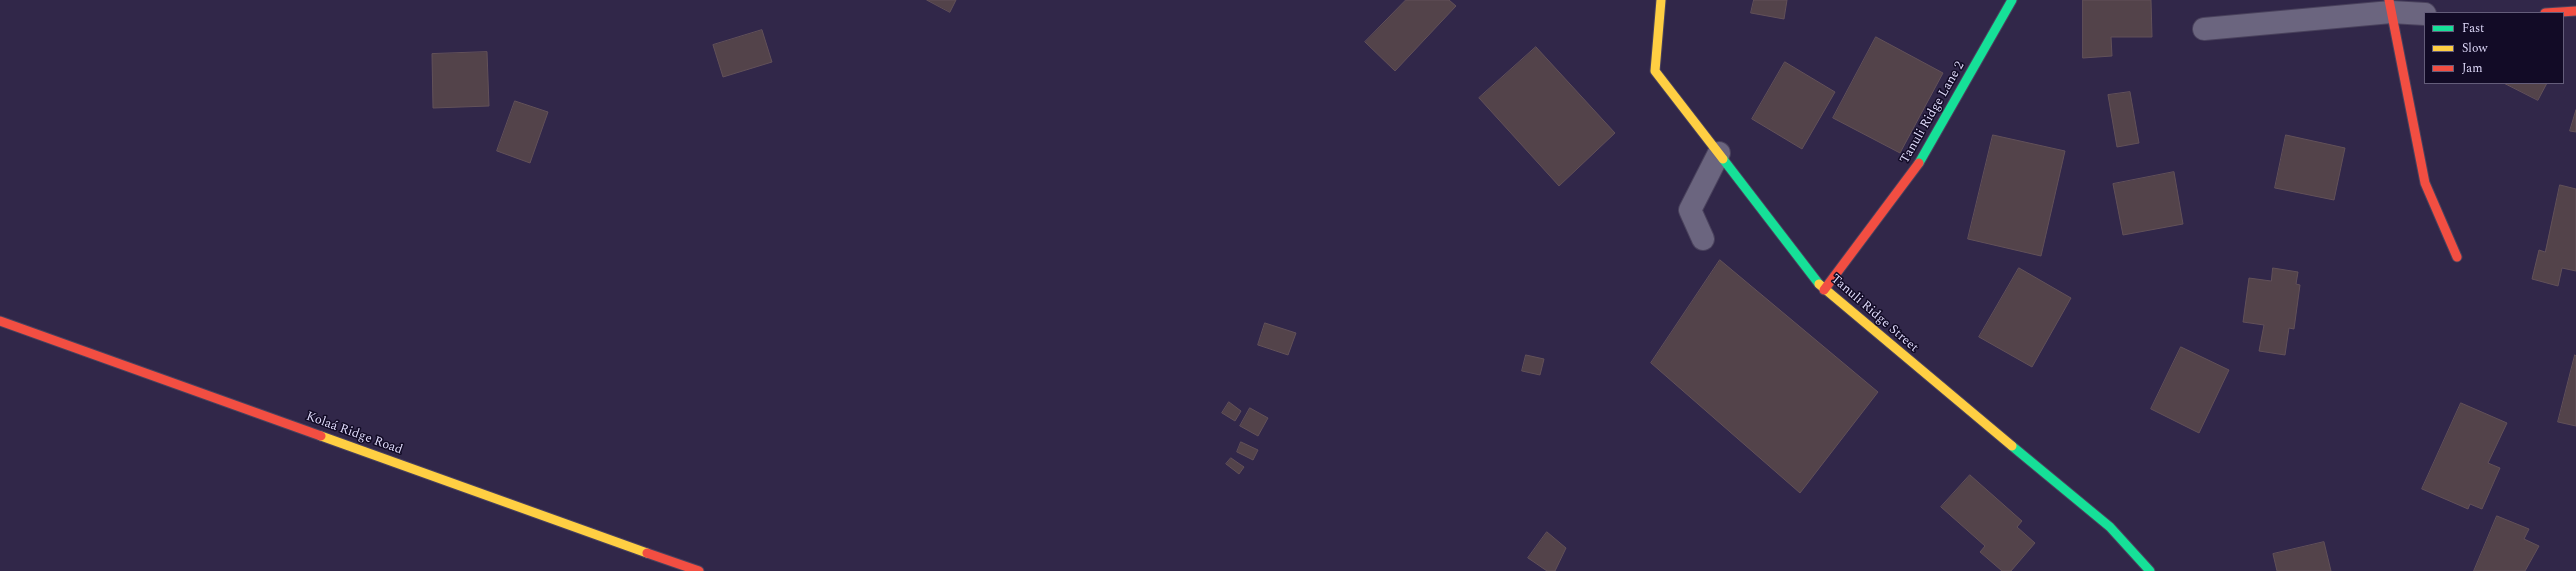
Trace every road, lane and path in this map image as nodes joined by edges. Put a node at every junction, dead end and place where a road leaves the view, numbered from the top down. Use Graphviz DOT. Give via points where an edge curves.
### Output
graph roads {
  1 [pos="1661,0"];
  2 [pos="2012,0"];
  3 [pos="2390,6"];
  4 [pos="2576,11"];
  5 [pos="2560,12"];
  6 [pos="2424,14"];
  7 [pos="2204,29"];
  8 [pos="1718,153"];
  9 [pos="1703,240"];
  10 [pos="2457,257"];
  11 [pos="1824,290"];
  12 [pos="0,321"];
  13 [pos="699,571"];
  14 [pos="2150,571"];
  1 -- 8 [label="street, Tanuli Ridge Street" via="1655,71"];
  2 -- 11 [label="street, Tanuli Ridge Lane 2" via="1926,156"];
  3 -- 6 [label="street"];
  3 -- 7 [label="street"];
  3 -- 10 [label="street" via="2425,183"];
  4 -- 5 [label="street"];
  8 -- 9 [label="street" via="1690,210"];
  8 -- 11 [label="street, Tanuli Ridge Street"];
  11 -- 14 [label="street, Tanuli Ridge Street" via="2110,527"];
  12 -- 13 [label="street, Kolaá Ridge Road"];
}
